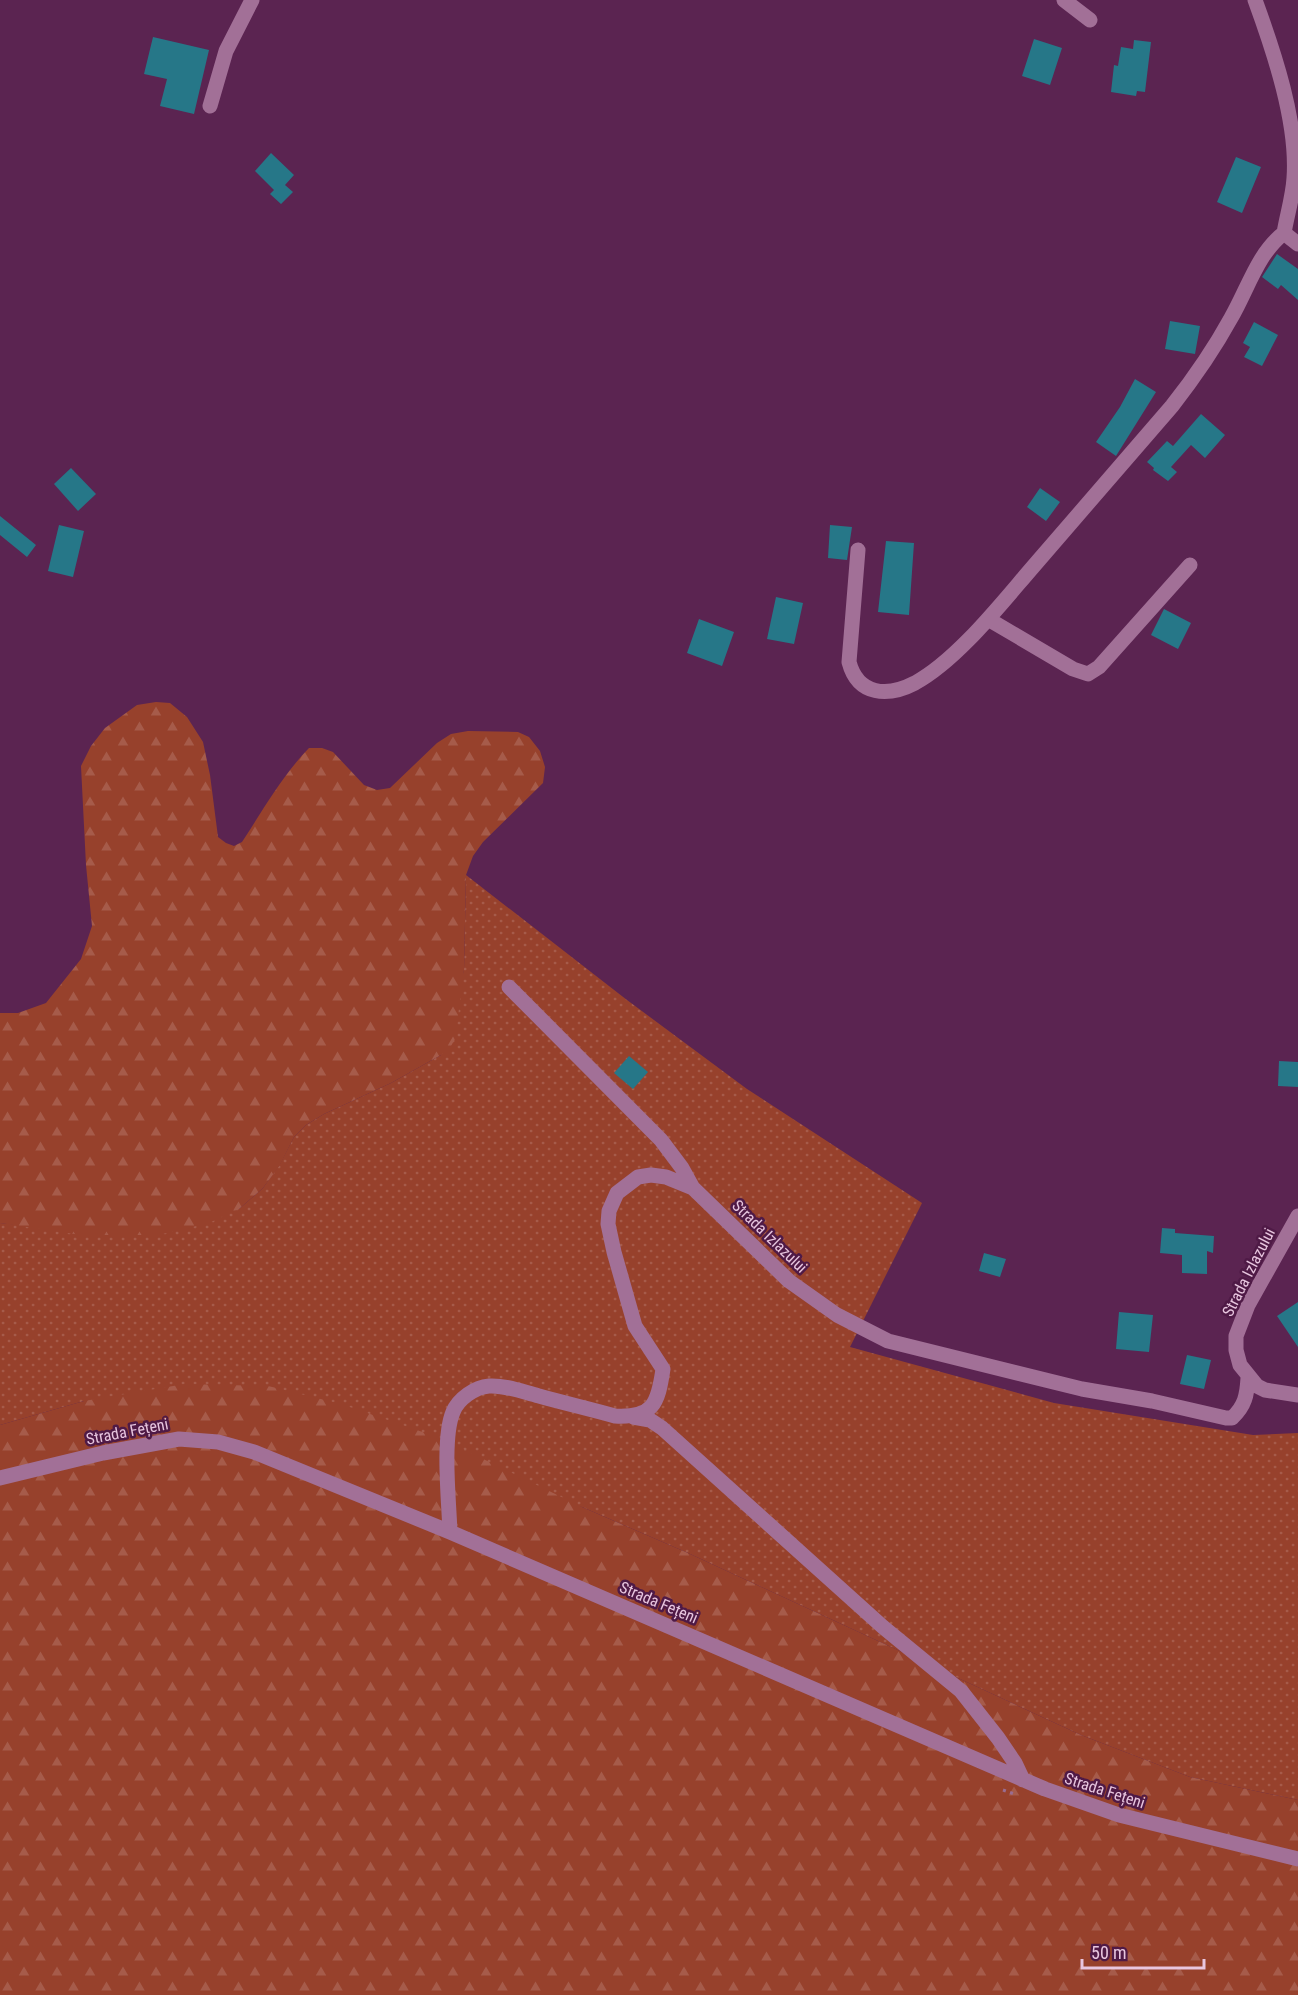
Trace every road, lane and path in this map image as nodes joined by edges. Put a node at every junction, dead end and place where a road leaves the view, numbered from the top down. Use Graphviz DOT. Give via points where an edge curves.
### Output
graph roads {
  1 [pos="252,0"];
  2 [pos="1064,0"];
  3 [pos="1255,0"];
  4 [pos="1090,20"];
  5 [pos="210,106"];
  6 [pos="1284,233"];
  7 [pos="1298,244"];
  8 [pos="858,550"];
  9 [pos="1190,565"];
  10 [pos="988,619"];
  11 [pos="509,987"];
  12 [pos="693,1188"];
  13 [pos="1298,1216"];
  14 [pos="1248,1378"];
  15 [pos="1298,1395"];
  16 [pos="633,1417"];
  17 [pos="0,1478"];
  18 [pos="450,1532"];
  19 [pos="1023,1779"];
  20 [pos="1298,1860"];
  1 -- 5 [label="street" via="226,51"];
  2 -- 4 [label="street"];
  3 -- 6 [label="street" via="1275,56 1292,142 1294,178"];
  6 -- 7 [label="street"];
  6 -- 10 [label="street" via="1262,256 1232,317 1197,374"];
  8 -- 10 [label="street" via="849,662 862,686 878,691 897,690 916,682"];
  9 -- 10 [label="street" via="1099,667 1088,674"];
  11 -- 12 [label="street" via="661,1140"];
  12 -- 14 [label="street, Strada Izlazului" via="789,1281 837,1315 888,1341 1082,1389 1226,1418 1232,1418 1243,1406"];
  12 -- 16 [label="street, Strada Izlazului" via="666,1177 638,1177 617,1193 609,1211 614,1252 635,1326 663,1369 657,1400 649,1410"];
  13 -- 14 [label="street, Strada Izlazului" via="1248,1305 1236,1336 1240,1365"];
  14 -- 15 [label="street" via="1265,1390"];
  16 -- 18 [label="street" via="615,1416 513,1389 488,1386 474,1391 453,1410 449,1429"];
  16 -- 19 [label="street" via="650,1420 669,1433 865,1612 961,1690"];
  17 -- 18 [label="street, Strada Fețeni" via="179,1439 218,1442 254,1452"];
  18 -- 19 [label="street, Strada Fețeni"];
  19 -- 20 [label="street, Strada Fețeni" via="1119,1815"];
}
